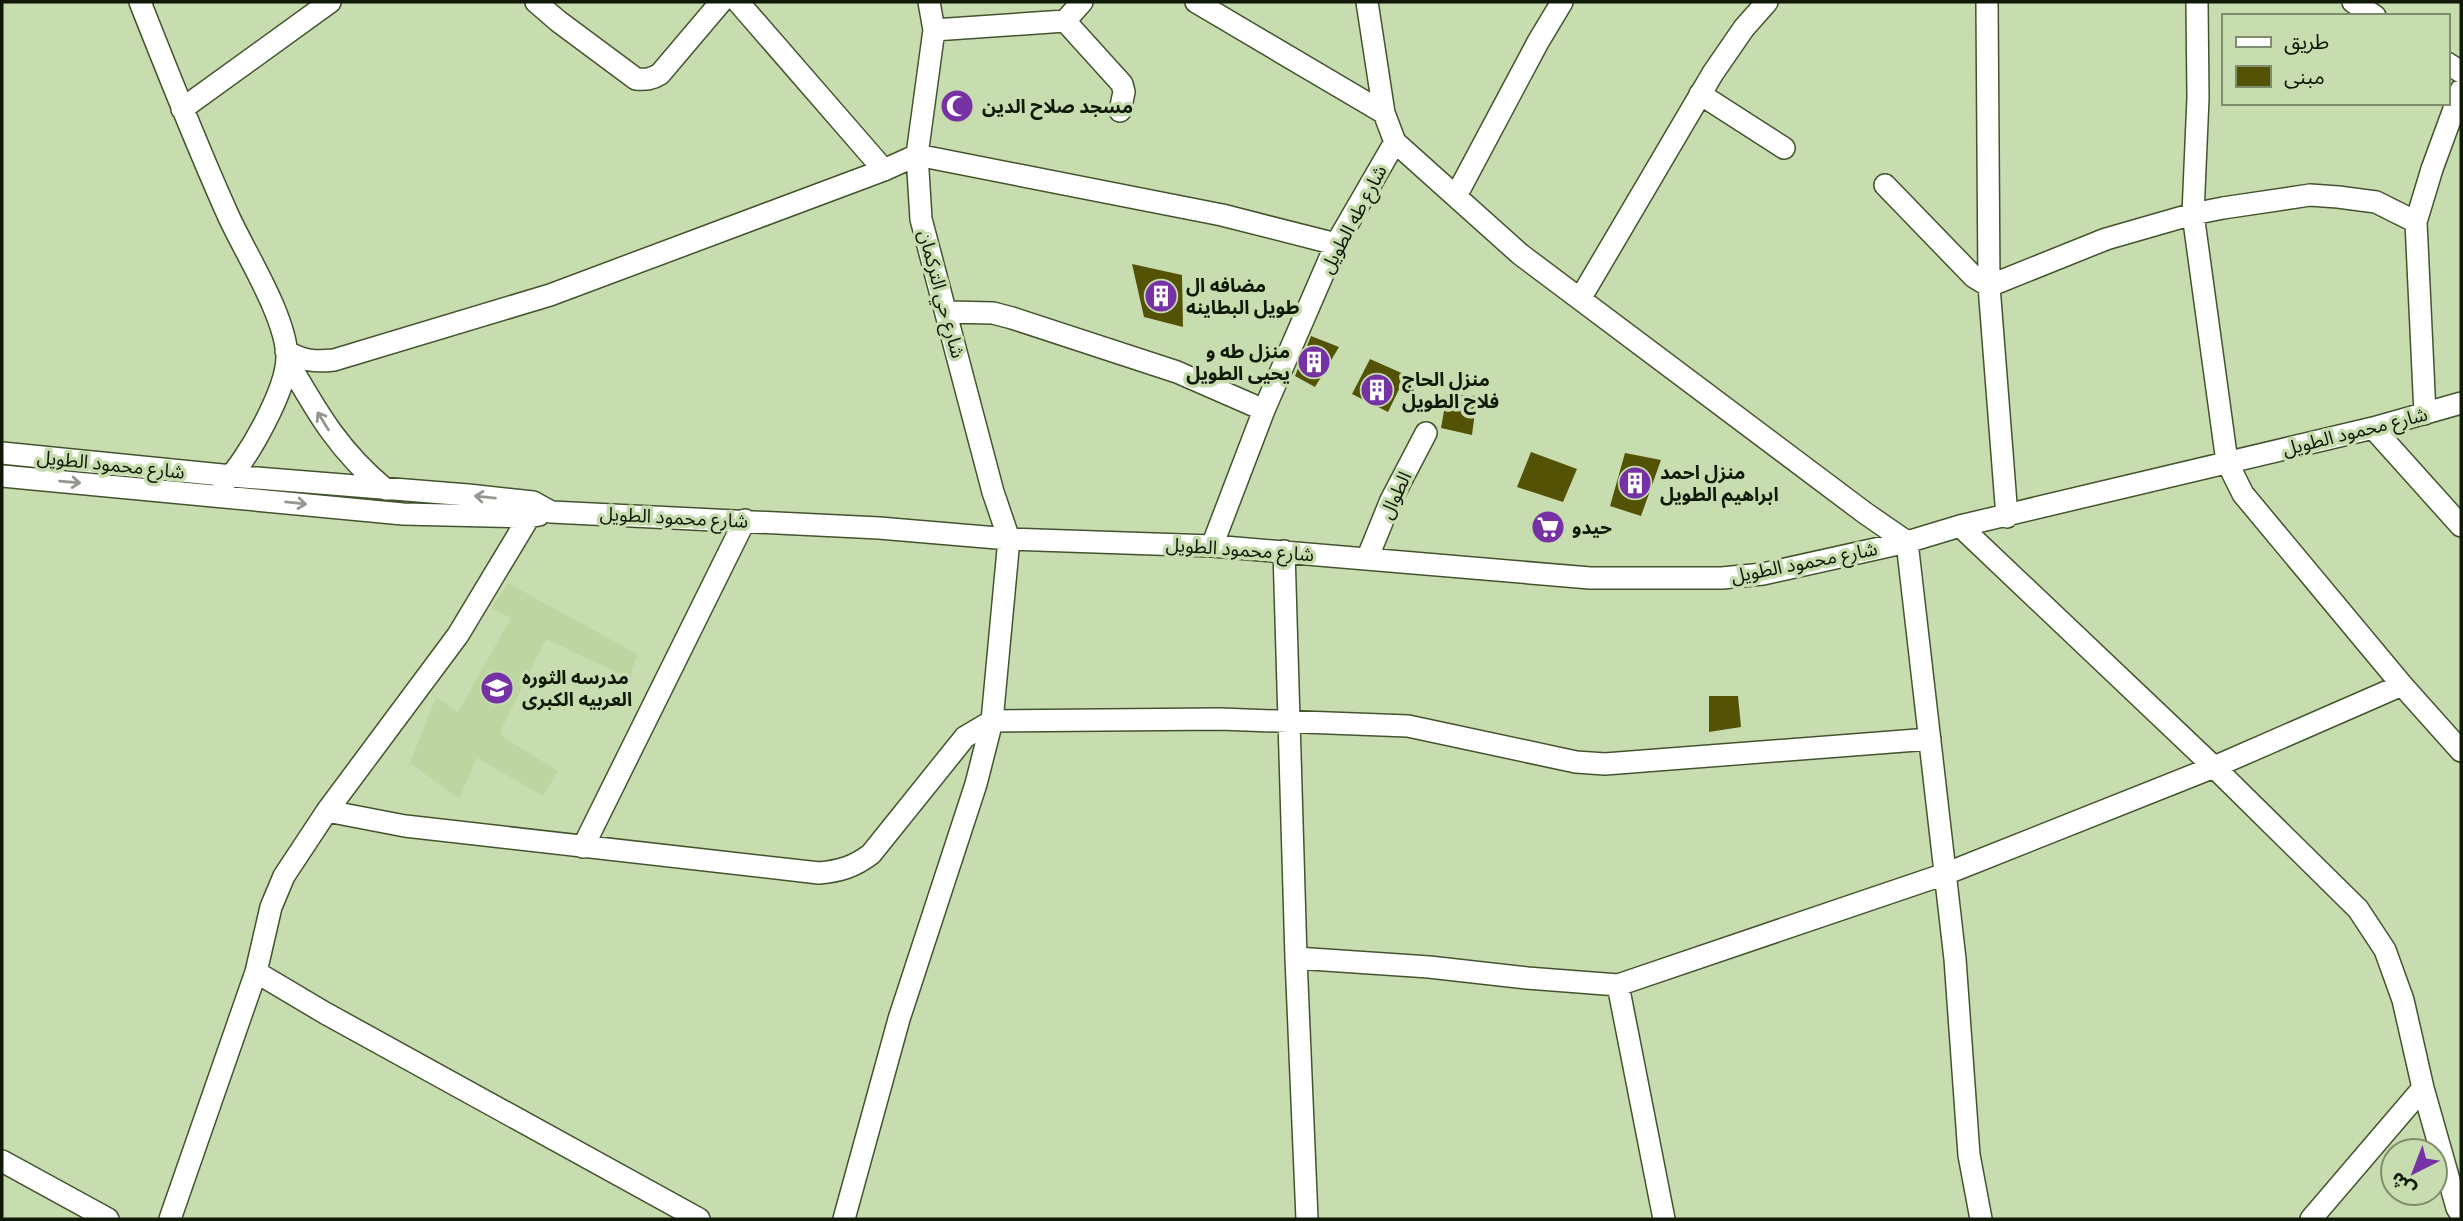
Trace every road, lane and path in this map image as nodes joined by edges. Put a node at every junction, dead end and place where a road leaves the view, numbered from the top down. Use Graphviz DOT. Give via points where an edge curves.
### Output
graph roads {
  1 [pos="140,2"];
  2 [pos="330,2"];
  3 [pos="536,2"];
  4 [pos="721,2"];
  5 [pos="738,2"];
  6 [pos="929,2"];
  7 [pos="1082,2"];
  8 [pos="1196,2"];
  9 [pos="1367,2"];
  10 [pos="1562,2"];
  11 [pos="1767,2"];
  12 [pos="1986,2"];
  13 [pos="2197,2"];
  14 [pos="2353,2"];
  15 [pos="2372,14"];
  16 [pos="1065,21"];
  17 [pos="934,30"];
  18 [pos="2461,90"];
  19 [pos="1700,94"];
  20 [pos="182,109"];
  21 [pos="1120,111"];
  22 [pos="1384,113"];
  23 [pos="1395,142"];
  24 [pos="1784,148"];
  25 [pos="917,155"];
  26 [pos="884,170"];
  27 [pos="1885,185"];
  28 [pos="1456,196"];
  29 [pos="2193,214"];
  30 [pos="2416,222"];
  31 [pos="1336,244"];
  32 [pos="1989,286"];
  33 [pos="1580,299"];
  34 [pos="948,312"];
  35 [pos="286,356"];
  36 [pos="2461,403"];
  37 [pos="1264,410"];
  38 [pos="2425,414"];
  39 [pos="2373,428"];
  40 [pos="1426,433"];
  41 [pos="2,453"];
  42 [pos="2227,462"];
  43 [pos="2,476"];
  44 [pos="232,476"];
  45 [pos="385,489"];
  46 [pos="208,494"];
  47 [pos="537,511"];
  48 [pos="2007,517"];
  49 [pos="745,520"];
  50 [pos="1960,526"];
  51 [pos="2461,526"];
  52 [pos="1009,539"];
  53 [pos="1908,542"];
  54 [pos="1212,546"];
  55 [pos="1284,551"];
  56 [pos="1367,559"];
  57 [pos="2402,685"];
  58 [pos="992,720"];
  59 [pos="1289,721"];
  60 [pos="1930,739"];
  61 [pos="2461,751"];
  62 [pos="2214,767"];
  63 [pos="327,811"];
  64 [pos="583,847"];
  65 [pos="1945,874"];
  66 [pos="1296,958"];
  67 [pos="256,972"];
  68 [pos="1618,985"];
  69 [pos="2423,1088"];
  70 [pos="2,1161"];
  71 [pos="2461,1214"];
  72 [pos="108,1219"];
  73 [pos="170,1219"];
  74 [pos="699,1219"];
  75 [pos="844,1219"];
  76 [pos="1307,1219"];
  77 [pos="1664,1219"];
  78 [pos="1981,1219"];
  79 [pos="2311,1219"];
  1 -- 20 [label="street"];
  2 -- 20 [label="street"];
  3 -- 4 [label="street" via="643,80 660,74"];
  5 -- 26 [label="street"];
  6 -- 17 [label="street, شارع حي التركمان"];
  7 -- 16 [label="street"];
  8 -- 22 [label="street"];
  9 -- 22 [label="street, شارع طه الطويل"];
  10 -- 28 [label="street"];
  11 -- 19 [label="street"];
  12 -- 32 [label="street"];
  13 -- 29 [label="street"];
  14 -- 15 [label="street"];
  16 -- 17 [label="street"];
  16 -- 21 [label="street" via="1122,84"];
  17 -- 25 [label="street, شارع حي التركمان"];
  18 -- 30 [label="street"];
  19 -- 24 [label="street"];
  19 -- 33 [label="street"];
  20 -- 35 [label="street" via="282,329"];
  22 -- 23 [label="street, شارع طه الطويل"];
  23 -- 28 [label="street"];
  23 -- 31 [label="street, شارع طه الطويل"];
  25 -- 26 [label="street"];
  25 -- 31 [label="street" via="1222,215"];
  25 -- 34 [label="street, شارع حي التركمان" via="927,245"];
  26 -- 35 [label="street" via="538,299 334,360"];
  27 -- 32 [label="street" via="1974,277"];
  28 -- 33 [label="street" via="1520,254"];
  29 -- 30 [label="street" via="2310,195 2376,202"];
  29 -- 32 [label="street" via="2106,239"];
  29 -- 42 [label="street"];
  30 -- 38 [label="street"];
  31 -- 37 [label="street, شارع طه الطويل"];
  32 -- 48 [label="street"];
  33 -- 53 [label="street"];
  34 -- 37 [label="street" via="1012,318 1177,372"];
  34 -- 52 [label="street, شارع حي التركمان"];
  35 -- 44 [label="street" via="280,389"];
  45 -- 35 [label="street, one-way" via="327,429"];
  36 -- 38 [label="street, شارع محمود الطويل"];
  37 -- 54 [label="street, شارع طه الطويل"];
  38 -- 39 [label="street, شارع محمود الطويل"];
  39 -- 42 [label="street, شارع محمود الطويل"];
  39 -- 51 [label="street"];
  40 -- 56 [label="street, الطوال"];
  41 -- 44 [label="street, شارع محمود الطويل"];
  42 -- 48 [label="street, شارع محمود الطويل"];
  42 -- 57 [label="street" via="2243,494"];
  43 -- 46 [label="street, one-way"];
  44 -- 45 [label="street, شارع محمود الطويل"];
  44 -- 46 [label="street"];
  47 -- 45 [label="street, شارع محمود الطويل, one-way"];
  46 -- 47 [label="street, one-way" via="403,514"];
  47 -- 49 [label="street, شارع محمود الطويل"];
  47 -- 63 [label="street" via="458,635"];
  48 -- 50 [label="street, شارع محمود الطويل"];
  49 -- 52 [label="street, شارع محمود الطويل"];
  49 -- 64 [label="street"];
  50 -- 53 [label="street, شارع محمود الطويل"];
  50 -- 62 [label="street"];
  52 -- 54 [label="street, شارع محمود الطويل"];
  52 -- 58 [label="street"];
  53 -- 56 [label="street, شارع محمود الطويل" via="1763,574 1722,578 1590,578"];
  53 -- 60 [label="street"];
  54 -- 55 [label="street, شارع محمود الطويل"];
  55 -- 56 [label="street, شارع محمود الطويل"];
  55 -- 59 [label="street"];
  57 -- 61 [label="street"];
  57 -- 62 [label="street"];
  58 -- 59 [label="street"];
  58 -- 64 [label="street" via="957,747 871,854 840,871 794,871"];
  58 -- 75 [label="street" via="976,784 899,1019"];
  59 -- 60 [label="street" via="1408,726 1589,764"];
  59 -- 66 [label="street"];
  60 -- 65 [label="street"];
  62 -- 65 [label="street"];
  62 -- 69 [label="street" via="2358,909 2371,928 2385,950 2403,1000"];
  63 -- 64 [label="street" via="405,826"];
  63 -- 67 [label="street" via="284,876 271,907"];
  65 -- 68 [label="street"];
  65 -- 78 [label="street" via="1969,1155"];
  66 -- 68 [label="street"];
  66 -- 76 [label="street"];
  67 -- 73 [label="street"];
  67 -- 74 [label="street"];
  68 -- 77 [label="street"];
  69 -- 71 [label="street"];
  69 -- 79 [label="street"];
  70 -- 72 [label="street"];
}
